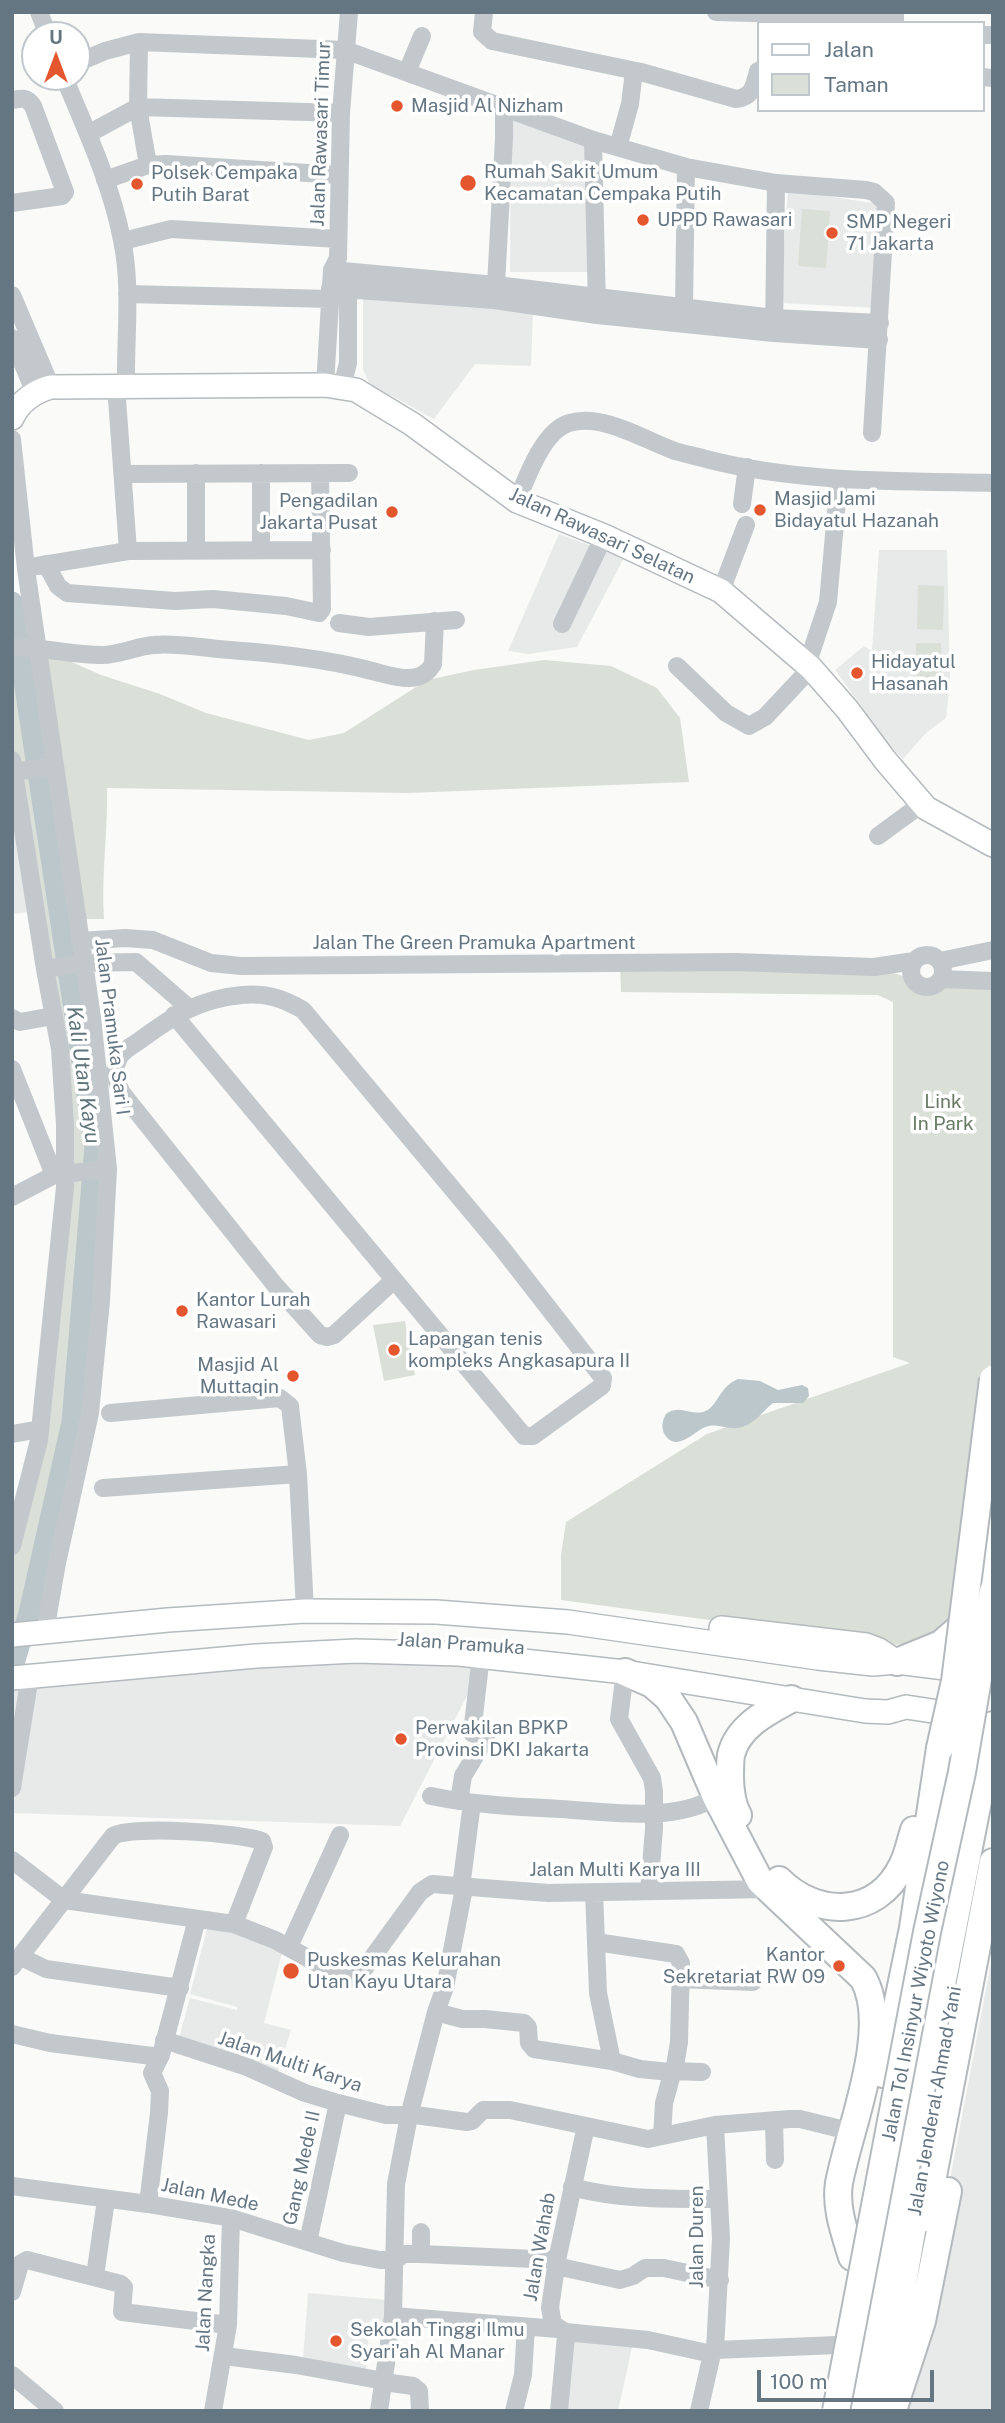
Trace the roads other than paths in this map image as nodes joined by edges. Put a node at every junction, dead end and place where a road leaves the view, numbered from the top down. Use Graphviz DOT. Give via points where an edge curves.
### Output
graph roads {
  1 [pos="349,12"];
  2 [pos="484,12"];
  3 [pos="716,12"];
  4 [pos="895,12"];
  5 [pos="855,14"];
  6 [pos="774,19"];
  7 [pos="422,36"];
  8 [pos="139,42"];
  9 [pos="345,50"];
  10 [pos="91,57"];
  11 [pos="634,71"];
  12 [pos="407,72"];
  13 [pos="757,74"];
  14 [pos="70,91"];
  15 [pos="12,100"];
  16 [pos="503,106"];
  17 [pos="138,107"];
  18 [pos="341,113"];
  19 [pos="88,134"];
  20 [pos="593,140"];
  21 [pos="618,147"];
  22 [pos="148,165"];
  23 [pos="686,167"];
  24 [pos="339,175"];
  25 [pos="105,180"];
  26 [pos="776,183"];
  27 [pos="12,202"];
  28 [pos="338,239"];
  29 [pos="122,241"];
  30 [pos="338,279"];
  31 [pos="496,285"];
  32 [pos="127,294"];
  33 [pos="12,295"];
  34 [pos="597,307"];
  35 [pos="684,307"];
  36 [pos="774,326"];
  37 [pos="880,332"];
  38 [pos="12,338"];
  39 [pos="121,385"];
  40 [pos="341,387"];
  41 [pos="43,390"];
  42 [pos="12,418"];
  43 [pos="872,433"];
  44 [pos="12,439"];
  45 [pos="747,467"];
  46 [pos="196,473"];
  47 [pos="261,473"];
  48 [pos="320,473"];
  49 [pos="349,473"];
  50 [pos="122,474"];
  51 [pos="839,479"];
  52 [pos="993,483"];
  53 [pos="517,500"];
  54 [pos="742,504"];
  55 [pos="746,525"];
  56 [pos="604,536"];
  57 [pos="196,550"];
  58 [pos="261,550"];
  59 [pos="322,550"];
  60 [pos="128,551"];
  61 [pos="46,564"];
  62 [pos="26,569"];
  63 [pos="721,591"];
  64 [pos="456,620"];
  65 [pos="435,621"];
  66 [pos="339,623"];
  67 [pos="562,624"];
  68 [pos="12,647"];
  69 [pos="34,647"];
  70 [pos="677,666"];
  71 [pos="809,667"];
  72 [pos="52,766"];
  73 [pos="15,768"];
  74 [pos="923,803"];
  75 [pos="878,836"];
  76 [pos="993,845"];
  77 [pos="80,941"];
  78 [pos="993,950"];
  79 [pos="78,964"];
  80 [pos="50,968"];
  81 [pos="912,968"];
  82 [pos="940,970"];
  83 [pos="993,982"];
  84 [pos="181,1012"];
  85 [pos="53,1016"];
  86 [pos="12,1018"];
  87 [pos="12,1069"];
  88 [pos="61,1168"];
  89 [pos="107,1169"];
  90 [pos="12,1197"];
  91 [pos="394,1280"];
  92 [pos="993,1379"];
  93 [pos="110,1413"];
  94 [pos="40,1429"];
  95 [pos="12,1434"];
  96 [pos="298,1474"];
  97 [pos="103,1488"];
  98 [pos="993,1501"];
  99 [pos="12,1546"];
  100 [pos="985,1601"];
  101 [pos="304,1604"];
  102 [pos="43,1624"];
  103 [pos="15,1629"];
  104 [pos="384,1638"];
  105 [pos="356,1651"];
  106 [pos="481,1656"];
  107 [pos="897,1662"];
  108 [pos="624,1669"];
  109 [pos="967,1670"];
  110 [pos="21,1671"];
  111 [pos="993,1674"];
  112 [pos="791,1699"];
  113 [pos="906,1707"];
  114 [pos="959,1716"];
  115 [pos="993,1719"];
  116 [pos="993,1725"];
  117 [pos="940,1748"];
  118 [pos="12,1788"];
  119 [pos="993,1791"];
  120 [pos="431,1796"];
  121 [pos="713,1799"];
  122 [pos="465,1802"];
  123 [pos="653,1813"];
  124 [pos="340,1835"];
  125 [pos="12,1860"];
  126 [pos="993,1862"];
  127 [pos="770,1880"];
  128 [pos="462,1887"];
  129 [pos="649,1891"];
  130 [pos="594,1892"];
  131 [pos="64,1899"];
  132 [pos="197,1919"];
  133 [pos="234,1924"];
  134 [pos="596,1942"];
  135 [pos="993,1945"];
  136 [pos="289,1947"];
  137 [pos="17,1962"];
  138 [pos="679,1979"];
  139 [pos="753,1982"];
  140 [pos="180,1988"];
  141 [pos="436,2012"];
  142 [pos="12,2034"];
  143 [pos="162,2048"];
  144 [pos="612,2061"];
  145 [pos="670,2071"];
  146 [pos="702,2072"];
  147 [pos="338,2103"];
  148 [pos="409,2116"];
  149 [pos="774,2120"];
  150 [pos="715,2125"];
  151 [pos="586,2126"];
  152 [pos="863,2128"];
  153 [pos="662,2136"];
  154 [pos="775,2160"];
  155 [pos="12,2186"];
  156 [pos="572,2187"];
  157 [pos="719,2199"];
  158 [pos="106,2200"];
  159 [pos="148,2204"];
  160 [pos="231,2218"];
  161 [pos="421,2232"];
  162 [pos="308,2242"];
  163 [pos="854,2249"];
  164 [pos="421,2254"];
  165 [pos="396,2260"];
  166 [pos="556,2263"];
  167 [pos="95,2276"];
  168 [pos="720,2280"];
  169 [pos="12,2292"];
  170 [pos="393,2316"];
  171 [pos="228,2325"];
  172 [pos="526,2327"];
  173 [pos="561,2330"];
  174 [pos="836,2345"];
  175 [pos="713,2352"];
  176 [pos="224,2356"];
  177 [pos="890,2363"];
  178 [pos="12,2375"];
  179 [pos="384,2381"];
  180 [pos="55,2411"];
  181 [pos="213,2411"];
  182 [pos="379,2411"];
  183 [pos="420,2411"];
  184 [pos="514,2411"];
  185 [pos="559,2411"];
  186 [pos="699,2411"];
  187 [pos="823,2411"];
  188 [pos="836,2411"];
  189 [pos="858,2411"];
  190 [pos="881,2411"];
  191 [pos="890,2411"];
  1 -- 9 [label="street, Jalan Rawasari Timur"];
  2 -- 11 [label="street" via="482,32 492,41"];
  3 -- 6 [label="street"];
  4 -- 5 [label="street" via="895,20"];
  5 -- 6 [label="street"];
  7 -- 12 [label="street"];
  8 -- 9 [label="street"];
  8 -- 10 [label="street"];
  8 -- 17 [label="street"];
  9 -- 12 [label="street"];
  9 -- 18 [label="street, Jalan Rawasari Timur"];
  11 -- 13 [label="street" via="736,99 752,92"];
  11 -- 21 [label="street"];
  12 -- 16 [label="street"];
  14 -- 19 [label="street"];
  15 -- 27 [label="street" via="24,98 33,106 65,192"];
  16 -- 20 [label="street"];
  16 -- 31 [label="street"];
  17 -- 18 [label="street"];
  17 -- 19 [label="street"];
  17 -- 22 [label="street"];
  18 -- 24 [label="street, Jalan Rawasari Timur"];
  19 -- 25 [label="street"];
  20 -- 21 [label="street"];
  20 -- 34 [label="street"];
  21 -- 23 [label="street"];
  22 -- 24 [label="street"];
  22 -- 25 [label="street"];
  23 -- 26 [label="street"];
  23 -- 35 [label="street"];
  24 -- 28 [label="street, Jalan Rawasari Timur"];
  25 -- 29 [label="street"];
  26 -- 36 [label="street"];
  26 -- 37 [label="street" via="866,190 886,203"];
  28 -- 29 [label="street" via="171,229"];
  28 -- 30 [label="street, Jalan Rawasari Timur"];
  29 -- 32 [label="street"];
  30 -- 31 [label="street"];
  30 -- 32 [label="street"];
  30 -- 34 [label="street" via="494,300"];
  30 -- 40 [label="street, Jalan Rawasari Timur"];
  30 -- 40 [label="street, Jalan Rawasari Timur" via="348,363"];
  31 -- 34 [label="street"];
  32 -- 39 [label="street"];
  33 -- 41 [label="street"];
  34 -- 35 [label="street"];
  34 -- 36 [label="street"];
  35 -- 36 [label="street"];
  36 -- 37 [label="street"];
  37 -- 43 [label="street"];
  38 -- 41 [label="street"];
  39 -- 40 [label="main road"];
  39 -- 41 [label="main road"];
  39 -- 50 [label="street"];
  40 -- 53 [label="main road, Jalan Rawasari Selatan" via="412,424"];
  41 -- 42 [label="main road" via="19,406"];
  44 -- 62 [label="street, Jalan Pramuka Sari I"];
  45 -- 51 [label="street"];
  45 -- 53 [label="street" via="677,452 615,427 582,420 565,424 548,437"];
  45 -- 54 [label="street"];
  46 -- 47 [label="street"];
  46 -- 50 [label="street"];
  46 -- 57 [label="street"];
  47 -- 48 [label="street"];
  47 -- 58 [label="street"];
  48 -- 49 [label="street"];
  48 -- 59 [label="street"];
  50 -- 60 [label="street"];
  51 -- 52 [label="street"];
  51 -- 71 [label="street" via="828,602"];
  53 -- 56 [label="main road, Jalan Rawasari Selatan"];
  55 -- 63 [label="street"];
  56 -- 63 [label="main road, Jalan Rawasari Selatan"];
  56 -- 67 [label="street"];
  57 -- 58 [label="street"];
  57 -- 60 [label="street"];
  58 -- 59 [label="street"];
  59 -- 61 [label="street" via="322,608 316,614 286,606 213,599 162,601 67,593"];
  60 -- 61 [label="street"];
  61 -- 62 [label="street"];
  62 -- 69 [label="street, Jalan Pramuka Sari I"];
  63 -- 71 [label="main road, Jalan Rawasari Selatan"];
  64 -- 65 [label="street"];
  65 -- 66 [label="street" via="369,627"];
  65 -- 69 [label="street" via="433,664 419,677 410,678 244,651 153,645 103,655"];
  68 -- 69 [label="street"];
  69 -- 72 [label="street, Jalan Pramuka Sari I"];
  70 -- 71 [label="street" via="726,713 749,726 765,717"];
  71 -- 74 [label="main road, Jalan Rawasari Selatan"];
  72 -- 73 [label="street"];
  72 -- 77 [label="street, Jalan Pramuka Sari I"];
  73 -- 80 [label="street"];
  74 -- 75 [label="street"];
  74 -- 76 [label="main road, Jalan Rawasari Selatan"];
  77 -- 79 [label="street, Jalan Pramuka Sari I"];
  77 -- 81 [label="street, Jalan The Green Pramuka Apartment" via="153,940 211,963 241,966 736,962"];
  78 -- 82 [label="street"];
  79 -- 80 [label="street"];
  79 -- 84 [label="street" via="136,962"];
  79 -- 89 [label="street, Jalan Pramuka Sari I" via="97,1057"];
  80 -- 85 [label="street"];
  81 -- 82 [label="street" via="927,955"];
  81 -- 82 [label="street" via="917,984 927,988 934,986"];
  82 -- 83 [label="street"];
  84 -- 91 [label="street"];
  84 -- 91 [label="street" via="119,1055 115,1071 122,1093 320,1335 334,1335"];
  84 -- 91 [label="street" via="223,998 260,995 284,999 303,1010 501,1247 603,1378 602,1386 533,1436 524,1436"];
  85 -- 86 [label="street" via="20,1022"];
  85 -- 88 [label="street" via="61,1049"];
  87 -- 88 [label="street"];
  88 -- 89 [label="street"];
  88 -- 90 [label="street"];
  88 -- 94 [label="street" via="60,1250"];
  89 -- 102 [label="street, Jalan Pramuka Sari I" via="90,1413"];
  92 -- 117 [label="highway, bridge" via="955,1681"];
  93 -- 96 [label="street" via="279,1398 290,1406"];
  94 -- 95 [label="street"];
  94 -- 99 [label="street"];
  96 -- 97 [label="street"];
  96 -- 101 [label="street"];
  98 -- 100 [label="highway"];
  100 -- 107 [label="highway" via="941,1644"];
  100 -- 109 [label="highway"];
  100 -- 188 [label="highway, Jalan Tol Insinyur Wiyoto Wiyono, bridge" via="962,1772"];
  101 -- 102 [label="main road, Jalan Pramuka" via="168,1620"];
  101 -- 107 [label="main road, Jalan Pramuka" via="561,1614 818,1658"];
  102 -- 103 [label="main road, Jalan Pramuka"];
  104 -- 105 [label="main road"];
  104 -- 108 [label="main road, Jalan Pramuka" via="469,1643"];
  104 -- 110 [label="main road, Jalan Pramuka" via="242,1643"];
  105 -- 106 [label="main road, Jalan Pramuka"];
  105 -- 110 [label="main road, Jalan Pramuka"];
  106 -- 108 [label="main road, Jalan Pramuka"];
  106 -- 122 [label="street" via="472,1733 485,1738 463,1776"];
  107 -- 109 [label="main road, Jalan Pramuka"];
  108 -- 112 [label="main road, Jalan Pramuka"];
  108 -- 113 [label="main road, Jalan Pramuka" via="877,1698"];
  108 -- 121 [label="highway" via="668,1698 684,1722"];
  108 -- 123 [label="street" via="619,1719 652,1778"];
  109 -- 111 [label="main road, Jalan Pramuka"];
  109 -- 114 [label="highway"];
  110 -- 118 [label="street"];
  112 -- 113 [label="main road, Jalan Pramuka" via="876,1712"];
  112 -- 127 [label="highway" via="743,1731 731,1755 735,1810"];
  113 -- 114 [label="main road, Jalan Pramuka"];
  114 -- 115 [label="main road, Jalan Pramuka"];
  114 -- 163 [label="highway" via="885,2119"];
  116 -- 189 [label="highway, Jalan Tol Insinyur Wiyoto Wiyono"];
  117 -- 127 [label="highway" via="903,1865 869,1900 858,1906 820,1905"];
  117 -- 152 [label="highway" via="912,1927"];
  119 -- 177 [label="highway, Jalan Jenderal Ahmad Yani"];
  120 -- 122 [label="street"];
  121 -- 123 [label="street" via="695,1807"];
  121 -- 127 [label="highway" via="760,1881"];
  122 -- 123 [label="street"];
  122 -- 128 [label="street"];
  123 -- 129 [label="street"];
  124 -- 136 [label="street"];
  125 -- 131 [label="street"];
  126 -- 177 [label="highway" via="909,2300"];
  127 -- 129 [label="street, Jalan Multi Karya III"];
  127 -- 152 [label="highway" via="869,1988 872,2042"];
  128 -- 130 [label="street, Jalan Multi Karya III"];
  128 -- 136 [label="street, Jalan Multi Karya III" via="432,1884 425,1888 359,1976 351,1979"];
  128 -- 141 [label="street" via="445,1987"];
  129 -- 130 [label="street, Jalan Multi Karya III"];
  130 -- 134 [label="street"];
  131 -- 132 [label="street"];
  131 -- 133 [label="street" via="113,1836 121,1832 256,1839 264,1847"];
  131 -- 137 [label="street"];
  132 -- 133 [label="street"];
  132 -- 140 [label="street"];
  133 -- 136 [label="street"];
  134 -- 138 [label="street" via="676,1954 681,1963"];
  134 -- 144 [label="street" via="598,1993"];
  135 -- 191 [label="highway" via="927,2297 897,2402"];
  137 -- 140 [label="street"];
  138 -- 139 [label="street"];
  138 -- 145 [label="street" via="677,2059"];
  140 -- 143 [label="street"];
  141 -- 144 [label="street" via="462,2019 524,2023 534,2049"];
  141 -- 148 [label="street"];
  142 -- 143 [label="street, Jalan Multi Karya" via="152,2056"];
  143 -- 147 [label="street, Jalan Multi Karya" via="247,2067"];
  143 -- 159 [label="street" via="152,2073 160,2102"];
  144 -- 145 [label="street"];
  145 -- 146 [label="street"];
  145 -- 153 [label="street"];
  147 -- 148 [label="street, Jalan Multi Karya"];
  147 -- 162 [label="street, Gang Mede II"];
  148 -- 151 [label="street, Jalan Multi Karya" via="467,2122 483,2110 510,2110"];
  148 -- 165 [label="street" via="396,2184"];
  149 -- 150 [label="street, Jalan Multi Karya"];
  149 -- 152 [label="street, Jalan Multi Karya"];
  149 -- 154 [label="street"];
  150 -- 153 [label="street, Jalan Multi Karya"];
  150 -- 157 [label="street, Jalan Duren"];
  151 -- 153 [label="street, Jalan Multi Karya" via="643,2138"];
  151 -- 156 [label="street, Jalan Wahab"];
  152 -- 163 [label="highway" via="839,2185 839,2210"];
  155 -- 158 [label="street, Jalan Mede"];
  156 -- 157 [label="street" via="643,2199"];
  156 -- 166 [label="street, Jalan Wahab"];
  157 -- 168 [label="street, Jalan Duren"];
  158 -- 159 [label="street, Jalan Mede"];
  158 -- 167 [label="street"];
  159 -- 160 [label="street, Jalan Mede"];
  160 -- 162 [label="street, Jalan Mede"];
  160 -- 171 [label="street, Jalan Nangka"];
  161 -- 164 [label="street"];
  162 -- 165 [label="street, Jalan Mede" via="343,2253"];
  163 -- 174 [label="highway"];
  164 -- 165 [label="street, Jalan Mede" via="403,2254"];
  164 -- 166 [label="street, Jalan Mede"];
  165 -- 170 [label="street"];
  166 -- 168 [label="street, Jalan Mede" via="620,2280 645,2267"];
  166 -- 173 [label="street, Jalan Wahab" via="550,2313"];
  167 -- 169 [label="street" via="27,2260 20,2264"];
  167 -- 171 [label="street" via="124,2287 122,2312"];
  168 -- 175 [label="street, Jalan Duren"];
  170 -- 172 [label="street"];
  170 -- 179 [label="street"];
  171 -- 176 [label="street, Jalan Nangka"];
  172 -- 173 [label="street"];
  172 -- 184 [label="street" via="523,2375"];
  173 -- 175 [label="street"];
  173 -- 185 [label="street, Jalan Wahab" via="566,2341"];
  174 -- 175 [label="street"];
  174 -- 187 [label="highway"];
  175 -- 186 [label="street, Jalan Duren"];
  176 -- 179 [label="street"];
  176 -- 181 [label="street, Jalan Nangka"];
  177 -- 190 [label="highway, Jalan Jenderal Ahmad Yani"];
  178 -- 180 [label="street"];
  179 -- 182 [label="street"];
  179 -- 183 [label="street" via="419,2391"];
}
